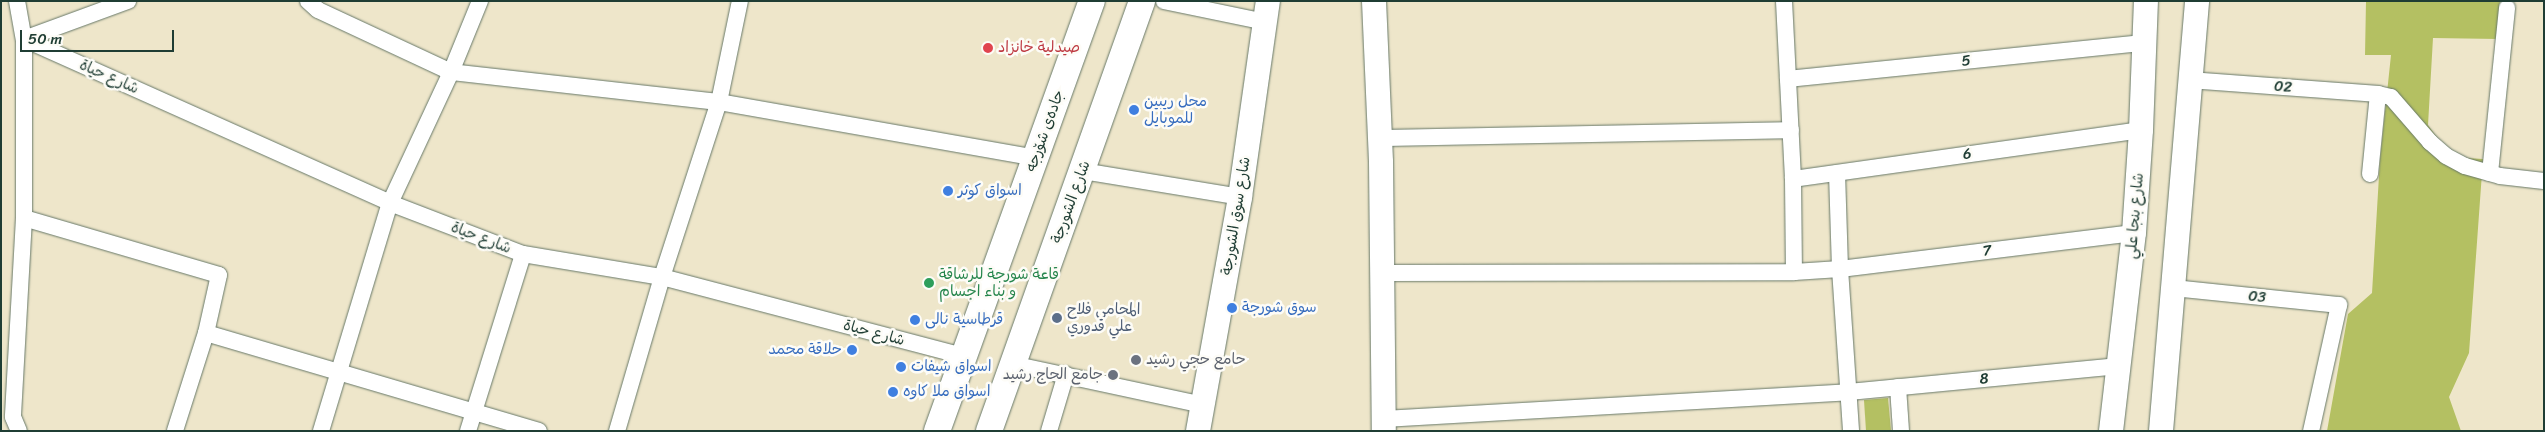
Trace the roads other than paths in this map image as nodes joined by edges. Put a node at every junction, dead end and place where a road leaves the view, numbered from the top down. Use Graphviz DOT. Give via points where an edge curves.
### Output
graph roads {
  1 [pos="17,1"];
  2 [pos="128,1"];
  3 [pos="308,1"];
  4 [pos="480,1"];
  5 [pos="740,1"];
  6 [pos="1092,1"];
  7 [pos="1142,1"];
  8 [pos="1164,1"];
  9 [pos="1374,1"];
  10 [pos="1784,1"];
  11 [pos="2146,1"];
  12 [pos="2196,1"];
  13 [pos="2507,8"];
  14 [pos="1266,11"];
  15 [pos="24,39"];
  16 [pos="2145,43"];
  17 [pos="451,72"];
  18 [pos="1788,79"];
  19 [pos="2189,80"];
  20 [pos="2378,94"];
  21 [pos="719,102"];
  22 [pos="1791,130"];
  23 [pos="2142,130"];
  24 [pos="1380,138"];
  25 [pos="1035,158"];
  26 [pos="1082,171"];
  27 [pos="1837,173"];
  28 [pos="2490,173"];
  29 [pos="2370,174"];
  30 [pos="1793,179"];
  31 [pos="2544,181"];
  32 [pos="1240,197"];
  33 [pos="390,203"];
  34 [pos="24,218"];
  35 [pos="2134,233"];
  36 [pos="523,254"];
  37 [pos="1840,269"];
  38 [pos="1794,272"];
  39 [pos="1381,273"];
  40 [pos="662,277"];
  41 [pos="2174,288"];
  42 [pos="206,333"];
  43 [pos="963,356"];
  44 [pos="1012,364"];
  45 [pos="2118,366"];
  46 [pos="340,372"];
  47 [pos="1066,374"];
  48 [pos="1898,388"];
  49 [pos="1849,392"];
  50 [pos="1203,405"];
  51 [pos="474,411"];
  52 [pos="1383,425"];
  53 [pos="2165,430"];
  54 [pos="19,431"];
  55 [pos="174,431"];
  56 [pos="321,431"];
  57 [pos="468,431"];
  58 [pos="539,431"];
  59 [pos="617,431"];
  60 [pos="936,431"];
  61 [pos="989,431"];
  62 [pos="1049,431"];
  63 [pos="1198,431"];
  64 [pos="1851,431"];
  65 [pos="1901,431"];
  66 [pos="2111,431"];
  67 [pos="2311,431"];
  1 -- 15 [label="street"];
  2 -- 15 [label="street"];
  3 -- 17 [label="street" via="318,10"];
  4 -- 17 [label="street"];
  5 -- 21 [label="street"];
  6 -- 25 [label="main road, جادەی شۆرجە"];
  7 -- 26 [label="main road, شارع الشورجة"];
  8 -- 14 [label="street"];
  9 -- 24 [label="main road"];
  10 -- 18 [label="street"];
  11 -- 16 [label="main road, شارع بنجا علي"];
  12 -- 19 [label="main road"];
  13 -- 28 [label="street"];
  14 -- 32 [label="main road, شارع سوق الشورجة"];
  15 -- 33 [label="street, شارع حياة"];
  15 -- 34 [label="street"];
  16 -- 18 [label="street, 5"];
  16 -- 23 [label="main road, شارع بنجا علي"];
  17 -- 21 [label="street"];
  17 -- 33 [label="street"];
  18 -- 22 [label="street"];
  19 -- 20 [label="street, 02"];
  19 -- 41 [label="main road"];
  20 -- 28 [label="street" via="2391,97 2446,156"];
  20 -- 29 [label="street"];
  21 -- 25 [label="street"];
  21 -- 40 [label="street"];
  22 -- 24 [label="street"];
  22 -- 30 [label="street"];
  23 -- 27 [label="street, 6"];
  23 -- 35 [label="main road, شارع بنجا علي"];
  24 -- 39 [label="main road"];
  25 -- 43 [label="main road, جادەی شۆرجە"];
  26 -- 32 [label="street"];
  26 -- 44 [label="main road, شارع الشورجة"];
  27 -- 30 [label="street, 6"];
  27 -- 37 [label="street"];
  28 -- 31 [label="street"];
  30 -- 38 [label="street"];
  32 -- 50 [label="main road, شارع سوق الشورجة"];
  33 -- 36 [label="street, شارع حياة"];
  33 -- 46 [label="street"];
  34 -- 42 [label="street" via="219,275"];
  34 -- 54 [label="street" via="13,417"];
  35 -- 37 [label="street, 7"];
  35 -- 45 [label="main road, شارع بنجا علي"];
  36 -- 40 [label="street, شارع حياة"];
  36 -- 51 [label="street"];
  37 -- 38 [label="street, 7"];
  37 -- 49 [label="street"];
  38 -- 39 [label="street, 7"];
  39 -- 52 [label="main road"];
  40 -- 43 [label="street, شارع حياة"];
  40 -- 59 [label="street"];
  41 -- 53 [label="main road"];
  41 -- 67 [label="street, 03" via="2340,305"];
  42 -- 46 [label="street"];
  42 -- 55 [label="street"];
  43 -- 60 [label="main road, جادەی شۆرجە"];
  44 -- 47 [label="street"];
  44 -- 61 [label="main road, شارع الشورجة"];
  45 -- 48 [label="street, 8"];
  45 -- 66 [label="main road, شارع بنجا علي"];
  46 -- 51 [label="street"];
  46 -- 56 [label="street"];
  47 -- 50 [label="street"];
  47 -- 62 [label="street"];
  48 -- 49 [label="street, 8"];
  48 -- 65 [label="street"];
  49 -- 52 [label="street, 8"];
  49 -- 64 [label="street"];
  50 -- 63 [label="main road, شارع سوق الشورجة"];
  51 -- 57 [label="street"];
  51 -- 58 [label="street"];
}
